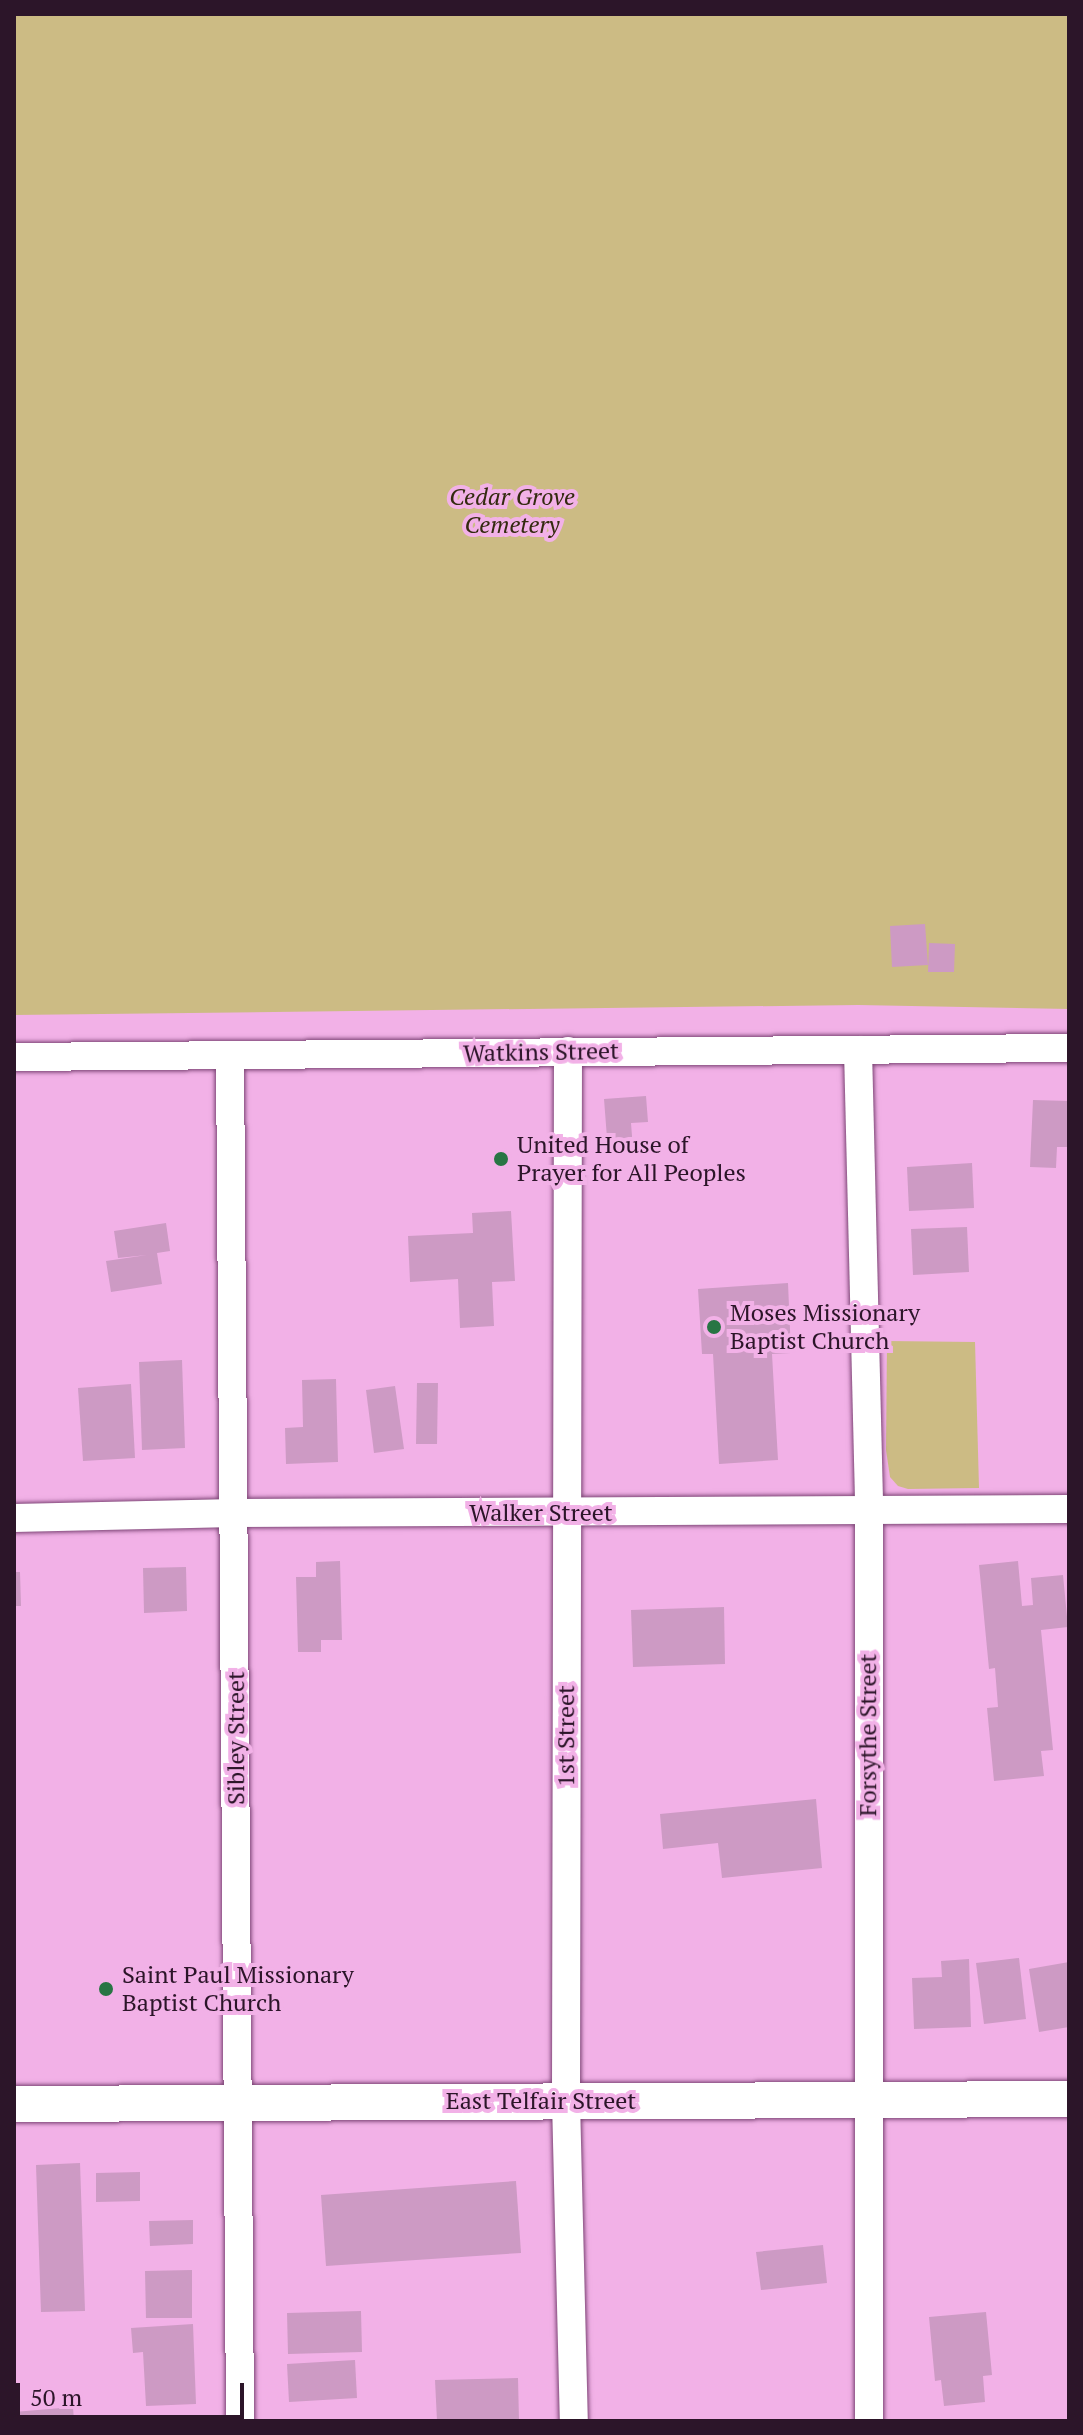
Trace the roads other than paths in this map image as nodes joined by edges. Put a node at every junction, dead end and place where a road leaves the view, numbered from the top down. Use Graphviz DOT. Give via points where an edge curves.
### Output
graph roads {
  1 [pos="1069,1048"];
  2 [pos="858,1050"];
  3 [pos="568,1051"];
  4 [pos="230,1055"];
  5 [pos="14,1057"];
  6 [pos="869,1509"];
  7 [pos="1069,1509"];
  8 [pos="235,1513"];
  9 [pos="565,1514"];
  10 [pos="14,1518"];
  11 [pos="1069,2099"];
  12 [pos="566,2101"];
  13 [pos="867,2101"];
  14 [pos="238,2103"];
  15 [pos="14,2104"];
  16 [pos="240,2421"];
  17 [pos="574,2421"];
  18 [pos="869,2421"];
  1 -- 2 [label="street, Watkins Street"];
  2 -- 3 [label="street, Watkins Street"];
  2 -- 6 [label="street, Forsythe Street"];
  3 -- 4 [label="street, Watkins Street"];
  3 -- 9 [label="street, 1st Street"];
  4 -- 5 [label="street, Watkins Street"];
  4 -- 8 [label="street, Sibley Street"];
  6 -- 7 [label="street, Walker Street"];
  6 -- 9 [label="street, Walker Street"];
  6 -- 13 [label="street, Forsythe Street"];
  8 -- 9 [label="street, Walker Street"];
  8 -- 10 [label="street, Walker Street"];
  8 -- 14 [label="street, Sibley Street"];
  9 -- 12 [label="street, 1st Street"];
  11 -- 13 [label="street, East Telfair Street"];
  12 -- 13 [label="street, East Telfair Street"];
  12 -- 14 [label="street, East Telfair Street"];
  12 -- 17 [label="street, 1st Street"];
  13 -- 18 [label="street, Forsythe Street"];
  14 -- 15 [label="street, East Telfair Street"];
  14 -- 16 [label="street, Sibley Street"];
}
